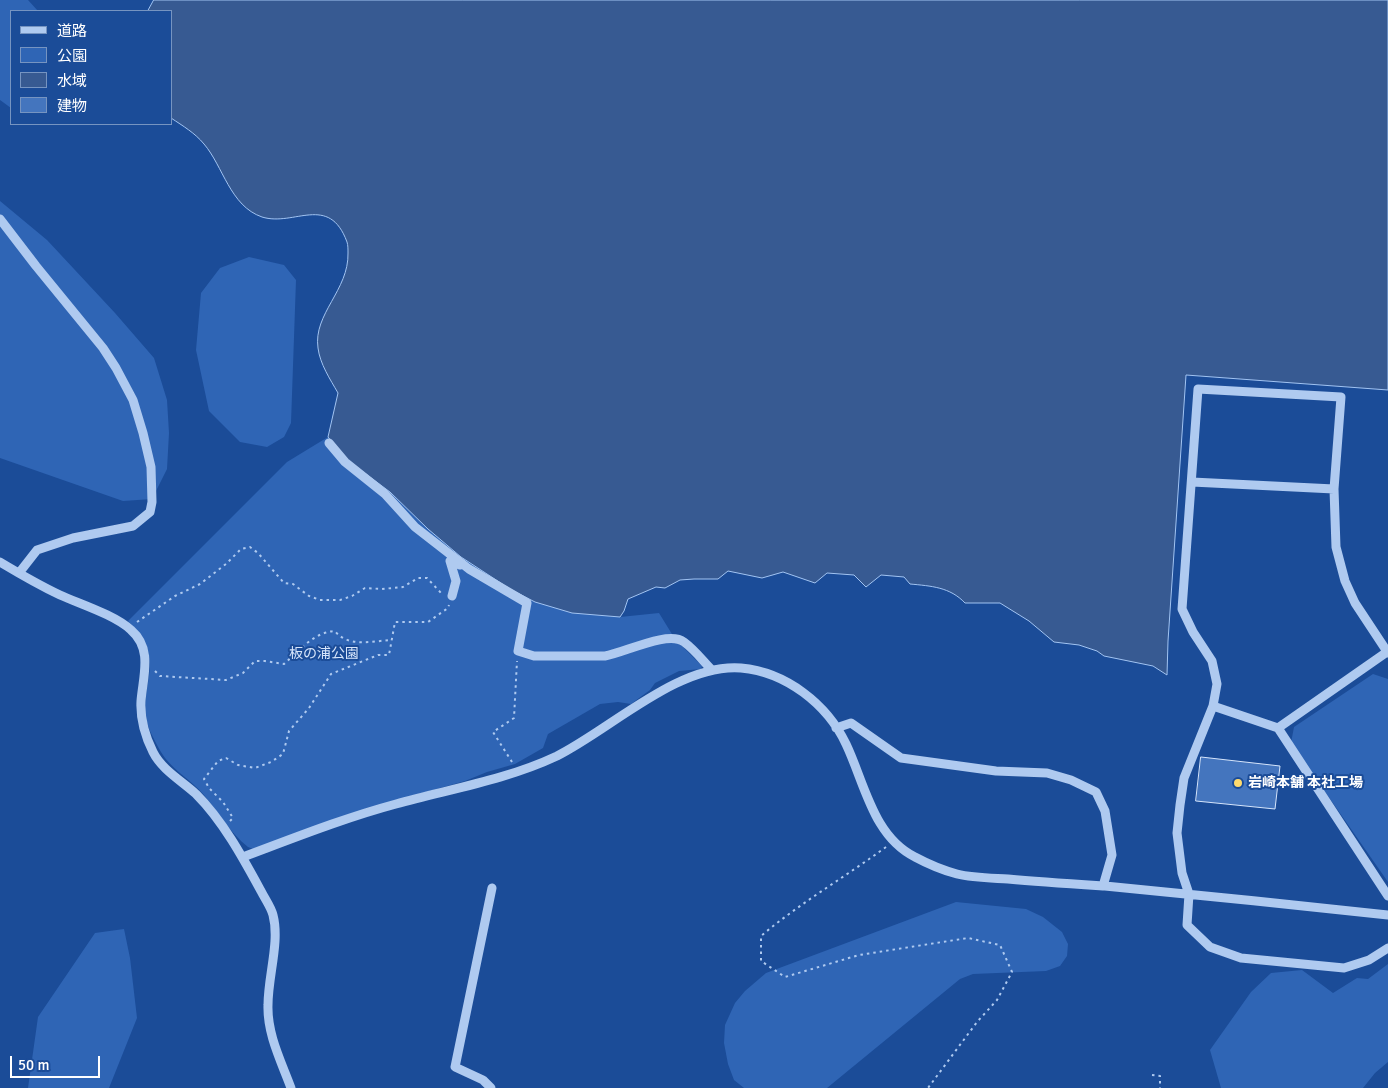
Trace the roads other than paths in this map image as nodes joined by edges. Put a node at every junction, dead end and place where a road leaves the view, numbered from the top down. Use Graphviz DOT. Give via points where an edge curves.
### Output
graph roads {
  1 [pos="0,219"];
  2 [pos="329,443"];
  3 [pos="1192,482"];
  4 [pos="1334,489"];
  5 [pos="0,562"];
  6 [pos="469,569"];
  7 [pos="19,573"];
  8 [pos="452,596"];
  9 [pos="1388,652"];
  10 [pos="712,670"];
  11 [pos="1213,706"];
  12 [pos="836,728"];
  13 [pos="1278,728"];
  14 [pos="244,857"];
  15 [pos="1103,886"];
  16 [pos="492,888"];
  17 [pos="1188,894"];
  18 [pos="1388,896"];
  19 [pos="1388,915"];
  20 [pos="1388,948"];
  21 [pos="291,1088"];
  22 [pos="491,1088"];
  1 -- 7 [label="street" via="116,368 133,400 151,467 150,512 133,526 73,538 37,550"];
  2 -- 6 [label="street" via="345,462 385,494 415,527"];
  3 -- 4 [label="street"];
  3 -- 4 [label="street" via="1198,389 1341,398"];
  3 -- 11 [label="street" via="1182,609 1212,661 1217,684"];
  4 -- 9 [label="street" via="1336,547 1346,580 1355,603"];
  5 -- 7 [label="street"];
  6 -- 8 [label="street" via="450,561 456,581"];
  6 -- 10 [label="street" via="527,603 518,652 534,656 605,656 640,644 670,639 683,641"];
  7 -- 14 [label="street" via="131,629 140,641 146,663 142,718 153,753 197,795"];
  9 -- 13 [label="street"];
  10 -- 12 [label="street" via="740,668 784,681 803,691"];
  10 -- 14 [label="street" via="678,681 582,743 554,757 485,782 350,817"];
  11 -- 13 [label="street"];
  11 -- 17 [label="street" via="1184,778 1181,796 1177,833"];
  12 -- 15 [label="street" via="875,814 900,850 959,874"];
  12 -- 15 [label="street" via="851,723 901,758 996,771 1048,774 1096,792 1106,811 1112,855"];
  13 -- 18 [label="street"];
  14 -- 21 [label="street" via="273,914 276,941 269,976 268,1007 272,1038"];
  15 -- 17 [label="street"];
  16 -- 22 [label="street" via="456,1067 483,1080"];
  17 -- 19 [label="street"];
  17 -- 20 [label="street" via="1187,924 1210,947 1241,958 1344,968 1369,960"];
}
